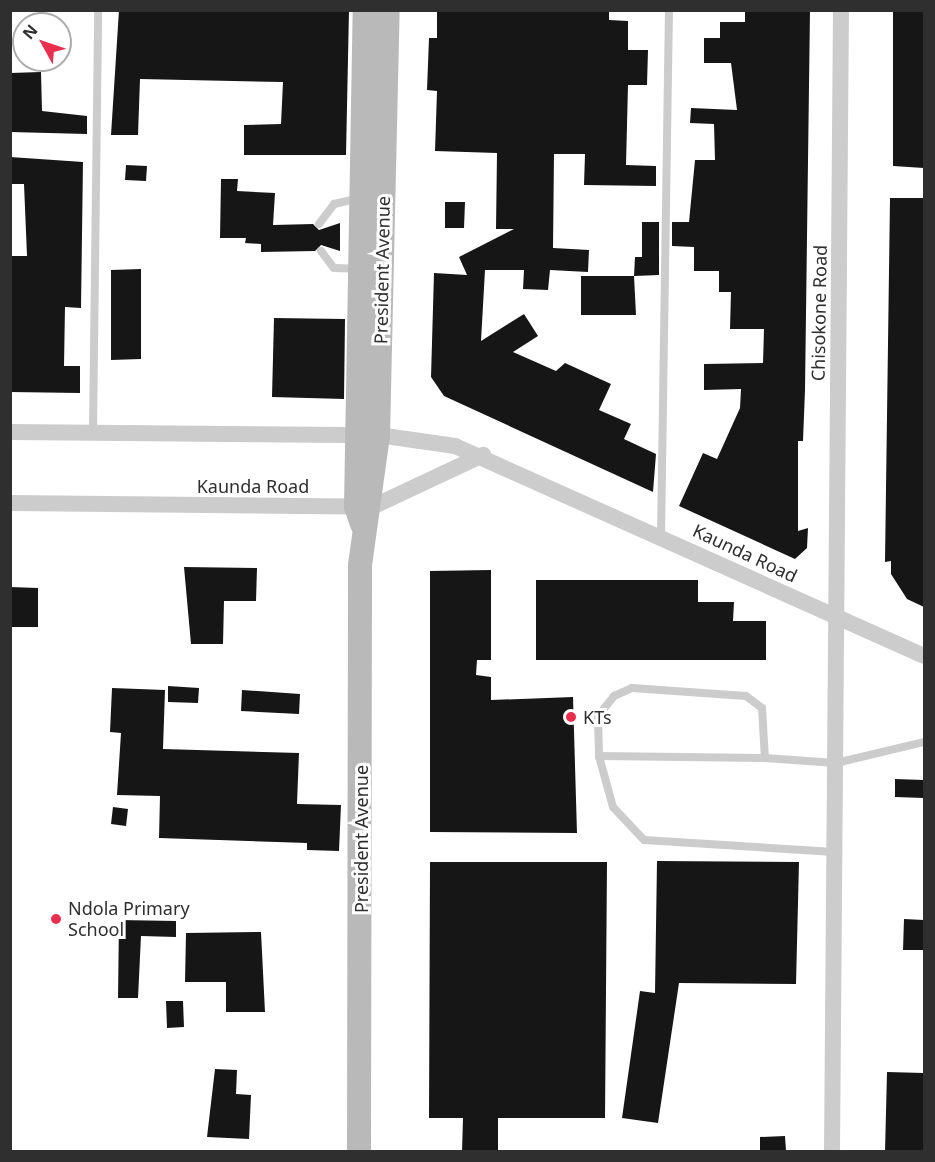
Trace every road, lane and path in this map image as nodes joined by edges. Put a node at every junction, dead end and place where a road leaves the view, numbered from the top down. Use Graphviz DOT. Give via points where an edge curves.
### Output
graph roads {
  1 [pos="98,10"];
  2 [pos="365,10"];
  3 [pos="388,10"];
  4 [pos="669,10"];
  5 [pos="841,10"];
  6 [pos="363,196"];
  7 [pos="320,224"];
  8 [pos="321,251"];
  9 [pos="372,269"];
  10 [pos="10,432"];
  11 [pos="93,433"];
  12 [pos="369,435"];
  13 [pos="483,455"];
  14 [pos="10,502"];
  15 [pos="364,513"];
  16 [pos="661,535"];
  17 [pos="835,617"];
  18 [pos="924,656"];
  19 [pos="924,742"];
  20 [pos="599,756"];
  21 [pos="765,758"];
  22 [pos="836,764"];
  23 [pos="835,852"];
  24 [pos="359,1152"];
  25 [pos="832,1152"];
  1 -- 11 [label="lane"];
  2 -- 6 [label="main road, President Avenue"];
  3 -- 9 [label="main road, President Avenue"];
  4 -- 16 [label="lane"];
  5 -- 17 [label="street, Chisokone Road"];
  6 -- 7 [label="lane" via="334,204"];
  6 -- 9 [label="main road, President Avenue"];
  8 -- 9 [label="lane" via="334,268"];
  9 -- 12 [label="main road, President Avenue"];
  10 -- 11 [label="street, Kaunda Road"];
  11 -- 12 [label="street, Kaunda Road"];
  12 -- 13 [label="street, Kaunda Road"];
  12 -- 15 [label="main road, President Avenue"];
  13 -- 15 [label="street, Kaunda Road"];
  13 -- 16 [label="street, Kaunda Road"];
  14 -- 15 [label="street, Kaunda Road"];
  15 -- 24 [label="main road, President Avenue"];
  16 -- 17 [label="street, Kaunda Road"];
  17 -- 18 [label="street, Kaunda Road"];
  17 -- 22 [label="street, Chisokone Road"];
  19 -- 22 [label="lane"];
  20 -- 21 [label="lane"];
  20 -- 21 [label="lane" via="597,716 614,696 632,688 757,700 762,708"];
  20 -- 23 [label="lane" via="613,807 644,840"];
  21 -- 22 [label="lane"];
  22 -- 23 [label="street, Chisokone Road"];
  23 -- 25 [label="street, Chisokone Road"];
}
